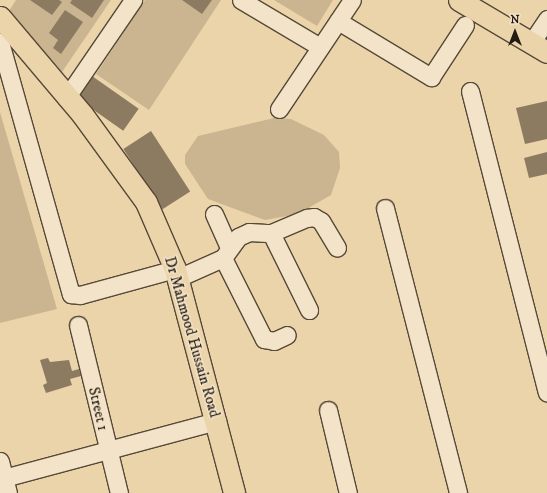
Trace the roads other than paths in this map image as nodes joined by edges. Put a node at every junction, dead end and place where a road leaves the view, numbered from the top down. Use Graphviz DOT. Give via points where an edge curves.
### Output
graph roads {
  1 [pos="3,0"];
  2 [pos="132,0"];
  3 [pos="241,0"];
  4 [pos="352,0"];
  5 [pos="459,0"];
  6 [pos="0,4"];
  7 [pos="0,17"];
  8 [pos="547,19"];
  9 [pos="338,21"];
  10 [pos="465,25"];
  11 [pos="0,42"];
  12 [pos="320,47"];
  13 [pos="539,48"];
  14 [pos="470,91"];
  15 [pos="66,98"];
  16 [pos="279,109"];
  17 [pos="385,208"];
  18 [pos="214,214"];
  19 [pos="271,233"];
  20 [pos="337,248"];
  21 [pos="226,253"];
  22 [pos="176,273"];
  23 [pos="310,310"];
  24 [pos="78,325"];
  25 [pos="287,335"];
  26 [pos="547,392"];
  27 [pos="328,410"];
  28 [pos="217,421"];
  29 [pos="107,450"];
  30 [pos="0,461"];
  31 [pos="4,483"];
  32 [pos="119,493"];
  33 [pos="234,493"];
  34 [pos="348,493"];
  35 [pos="458,493"];
  1 -- 6 [label="main road"];
  2 -- 15 [label="street"];
  3 -- 12 [label="street"];
  4 -- 9 [label="street"];
  5 -- 13 [label="main road"];
  7 -- 15 [label="main road, Dr Mahmood Hussain Road"];
  8 -- 13 [label="street"];
  9 -- 10 [label="street" via="431,77"];
  9 -- 12 [label="street"];
  11 -- 22 [label="street" via="72,294 80,295"];
  12 -- 16 [label="street"];
  14 -- 26 [label="street"];
  15 -- 22 [label="main road, Dr Mahmood Hussain Road" via="146,202"];
  17 -- 35 [label="street"];
  18 -- 21 [label="street"];
  19 -- 20 [label="street" via="314,217"];
  19 -- 21 [label="street" via="249,232"];
  19 -- 23 [label="street"];
  21 -- 22 [label="street"];
  21 -- 25 [label="street" via="264,338 274,341"];
  22 -- 28 [label="main road, Dr Mahmood Hussain Road"];
  24 -- 29 [label="street, Street 1"];
  27 -- 34 [label="street"];
  28 -- 29 [label="street"];
  28 -- 33 [label="main road, Dr Mahmood Hussain Road"];
  29 -- 31 [label="street"];
  29 -- 32 [label="street, Street 1"];
  30 -- 31 [label="street"];
}
